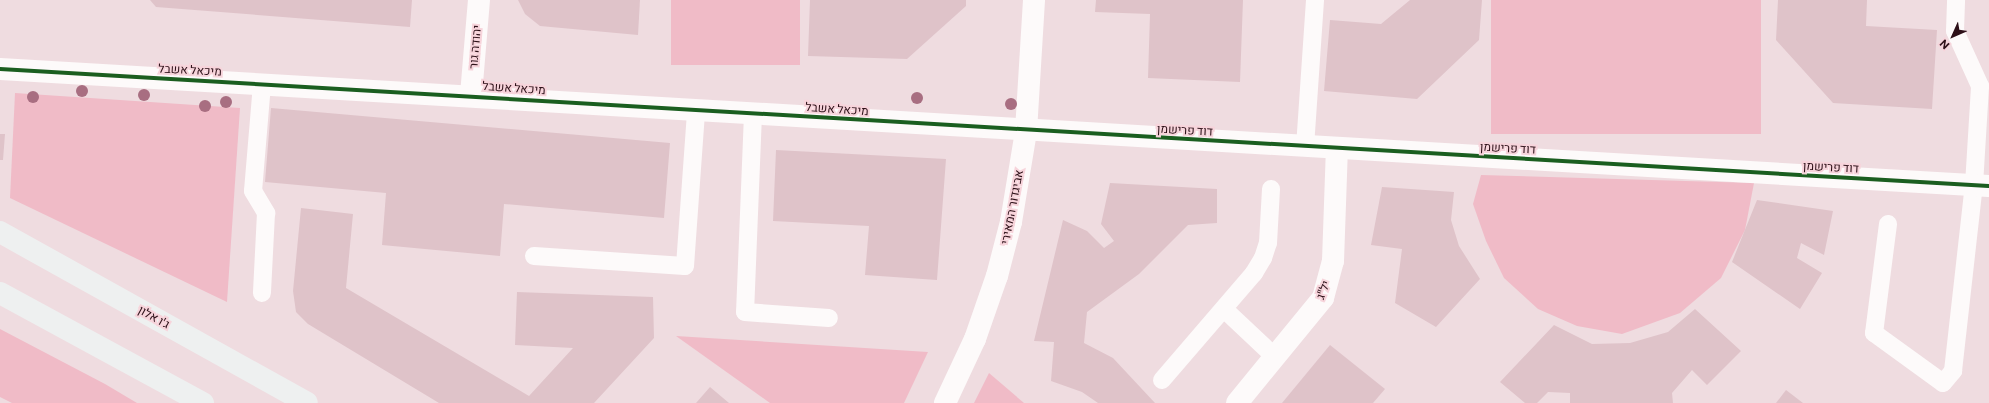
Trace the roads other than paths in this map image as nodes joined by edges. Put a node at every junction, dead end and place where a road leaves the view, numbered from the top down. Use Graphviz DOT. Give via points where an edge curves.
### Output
graph roads {
  1 [pos="480,0"];
  2 [pos="1034,0"];
  3 [pos="1315,0"];
  4 [pos="1956,0"];
  5 [pos="0,68"];
  6 [pos="262,84"];
  7 [pos="471,95"];
  8 [pos="696,111"];
  9 [pos="753,114"];
  10 [pos="1026,131"];
  11 [pos="1305,147"];
  12 [pos="1337,149"];
  13 [pos="1981,186"];
  14 [pos="1271,189"];
  15 [pos="1888,224"];
  16 [pos="0,232"];
  17 [pos="534,256"];
  18 [pos="0,293"];
  19 [pos="262,293"];
  20 [pos="1224,309"];
  21 [pos="829,318"];
  22 [pos="1275,357"];
  23 [pos="1162,380"];
  24 [pos="203,403"];
  25 [pos="307,403"];
  26 [pos="945,403"];
  27 [pos="1237,403"];
  1 -- 7 [label="street, יהודה גור"];
  2 -- 10 [label="street, אביגדור המאירי"];
  3 -- 11 [label="lane"];
  4 -- 13 [label="lane" via="1955,31 1980,86"];
  5 -- 6 [label="street, מיכאל אשבל"];
  6 -- 7 [label="street, מיכאל אשבל"];
  6 -- 19 [label="lane" via="253,190 266,213"];
  7 -- 8 [label="street, מיכאל אשבל"];
  8 -- 9 [label="street, מיכאל אשבל"];
  8 -- 17 [label="lane" via="685,266"];
  9 -- 10 [label="street, מיכאל אשבל"];
  9 -- 21 [label="lane" via="745,312"];
  10 -- 11 [label="street, דוד פרישמן"];
  10 -- 26 [label="street, אביגדור המאירי" via="1011,222 997,276 975,339"];
  11 -- 12 [label="street, דוד פרישמן"];
  12 -- 13 [label="street, דוד פרישמן"];
  12 -- 22 [label="street, יל\"ג" via="1333,261 1323,298"];
  13 -- 15 [label="lane" via="1953,371 1943,383 1874,333"];
  14 -- 20 [label="lane" via="1268,243 1263,258"];
  16 -- 25 [label="main road, ג'ו אלון"];
  18 -- 24 [label="main road"];
  20 -- 22 [label="lane"];
  20 -- 23 [label="lane"];
  22 -- 27 [label="street, יל\"ג"];
}
